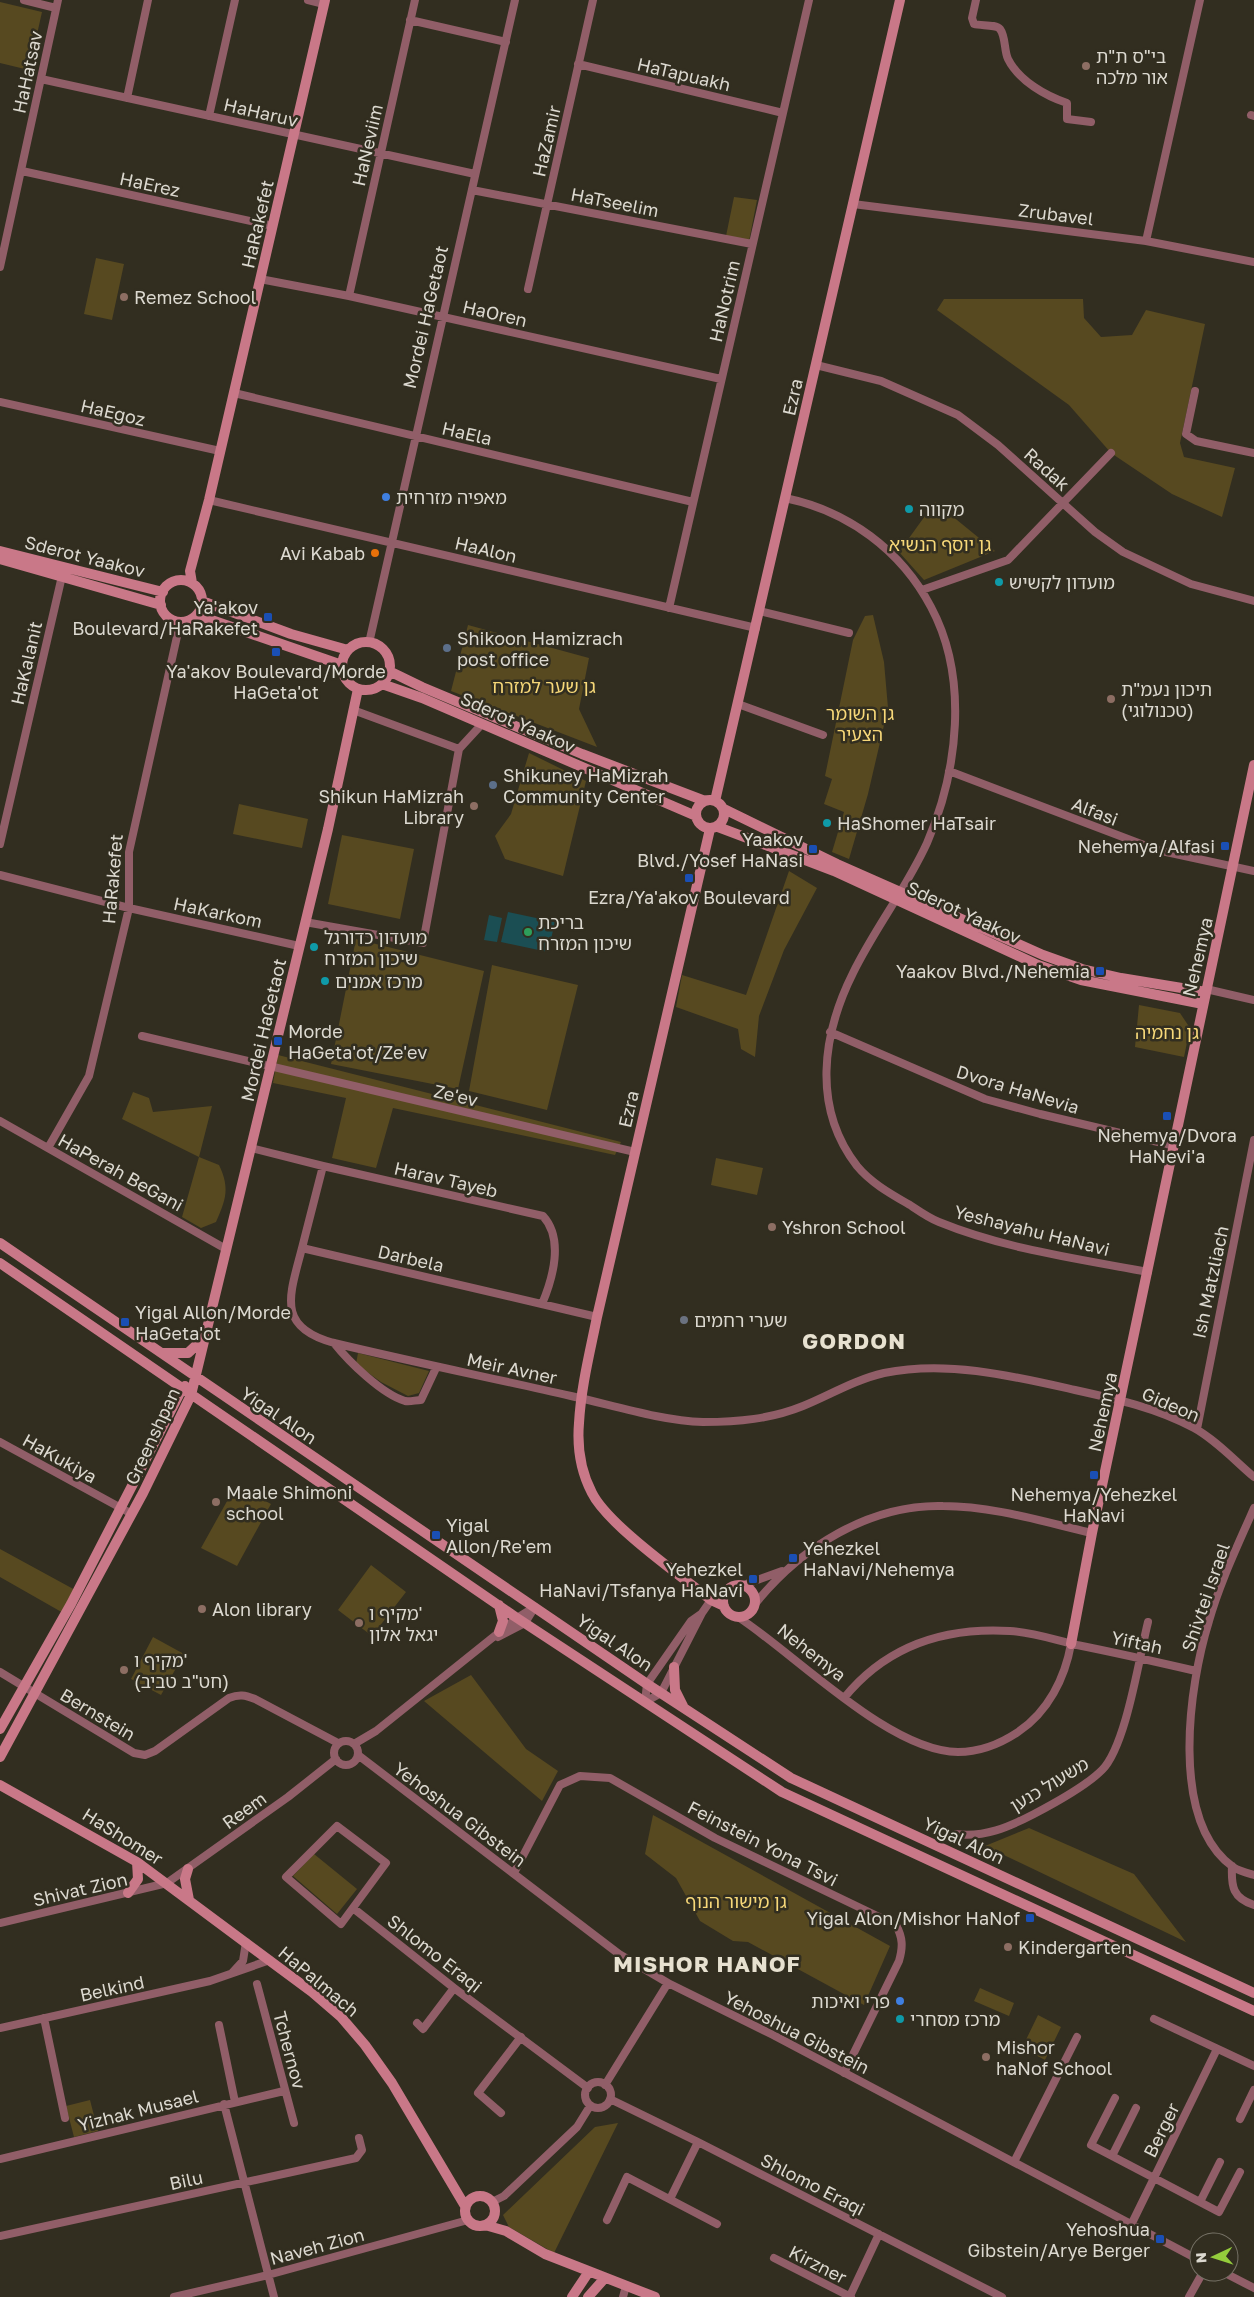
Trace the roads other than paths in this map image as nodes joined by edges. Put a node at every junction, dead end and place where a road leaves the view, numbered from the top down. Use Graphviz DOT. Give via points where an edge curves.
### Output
graph roads {
  1 [pos="24,0"];
  2 [pos="148,0"];
  3 [pos="235,0"];
  4 [pos="308,0"];
  5 [pos="415,0"];
  6 [pos="515,0"];
  7 [pos="593,0"];
  8 [pos="809,0"];
  9 [pos="900,0"];
  10 [pos="976,0"];
  11 [pos="1200,0"];
  12 [pos="324,2"];
  13 [pos="57,4"];
  14 [pos="410,20"];
  15 [pos="506,42"];
  16 [pos="578,64"];
  17 [pos="41,79"];
  18 [pos="127,98"];
  19 [pos="783,113"];
  20 [pos="209,116"];
  21 [pos="1091,122"];
  22 [pos="294,135"];
  23 [pos="381,154"];
  24 [pos="22,171"];
  25 [pos="475,174"];
  26 [pos="472,190"];
  27 [pos="853,204"];
  28 [pos="547,205"];
  29 [pos="0,221"];
  30 [pos="10,224"];
  31 [pos="273,226"];
  32 [pos="1146,241"];
  33 [pos="752,244"];
  34 [pos="1254,262"];
  35 [pos="0,267"];
  36 [pos="260,279"];
  37 [pos="528,289"];
  38 [pos="349,296"];
  39 [pos="442,316"];
  40 [pos="816,365"];
  41 [pos="721,379"];
  42 [pos="1195,391"];
  43 [pos="234,393"];
  44 [pos="0,402"];
  45 [pos="415,436"];
  46 [pos="220,451"];
  47 [pos="1111,453"];
  48 [pos="1254,453"];
  49 [pos="785,498"];
  50 [pos="209,500"];
  51 [pos="693,502"];
  52 [pos="1062,503"];
  53 [pos="390,542"];
  54 [pos="0,551"];
  55 [pos="0,559"];
  56 [pos="62,576"];
  57 [pos="187,582"];
  58 [pos="922,590"];
  59 [pos="162,592"];
  60 [pos="202,601"];
  61 [pos="1254,601"];
  62 [pos="161,605"];
  63 [pos="669,608"];
  64 [pos="760,611"];
  65 [pos="197,615"];
  66 [pos="172,620"];
  67 [pos="185,621"];
  68 [pos="756,628"];
  69 [pos="178,632"];
  70 [pos="848,633"];
  71 [pos="368,642"];
  72 [pos="348,650"];
  73 [pos="342,665"];
  74 [pos="389,671"];
  75 [pos="382,684"];
  76 [pos="358,689"];
  77 [pos="738,704"];
  78 [pos="353,710"];
  79 [pos="482,724"];
  80 [pos="823,735"];
  81 [pos="459,749"];
  82 [pos="1254,765"];
  83 [pos="949,771"];
  84 [pos="710,801"];
  85 [pos="724,809"];
  86 [pos="696,816"];
  87 [pos="714,828"];
  88 [pos="0,844"];
  89 [pos="1234,867"];
  90 [pos="1254,871"];
  91 [pos="0,875"];
  92 [pos="899,896"];
  93 [pos="129,908"];
  94 [pos="305,922"];
  95 [pos="299,946"];
  96 [pos="1206,990"];
  97 [pos="1254,1000"];
  98 [pos="1203,1004"];
  99 [pos="830,1032"];
  100 [pos="142,1036"];
  101 [pos="270,1067"];
  102 [pos="0,1121"];
  103 [pos="1254,1140"];
  104 [pos="1175,1146"];
  105 [pos="48,1148"];
  106 [pos="251,1148"];
  107 [pos="635,1152"];
  108 [pos="323,1166"];
  109 [pos="0,1242"];
  110 [pos="302,1248"];
  111 [pos="226,1249"];
  112 [pos="0,1263"];
  113 [pos="1148,1272"];
  114 [pos="542,1304"];
  115 [pos="596,1317"];
  116 [pos="205,1338"];
  117 [pos="334,1343"];
  118 [pos="162,1353"];
  119 [pos="436,1368"];
  120 [pos="196,1378"];
  121 [pos="186,1392"];
  122 [pos="582,1398"];
  123 [pos="1121,1400"];
  124 [pos="1197,1429"];
  125 [pos="0,1442"];
  126 [pos="1254,1477"];
  127 [pos="1254,1508"];
  128 [pos="121,1509"];
  129 [pos="132,1514"];
  130 [pos="1092,1533"];
  131 [pos="786,1569"];
  132 [pos="741,1586"];
  133 [pos="728,1590"];
  134 [pos="711,1600"];
  135 [pos="755,1604"];
  136 [pos="499,1605"];
  137 [pos="724,1606"];
  138 [pos="535,1607"];
  139 [pos="702,1612"];
  140 [pos="738,1617"];
  141 [pos="521,1620"];
  142 [pos="1148,1622"];
  143 [pos="499,1632"];
  144 [pos="489,1641"];
  145 [pos="1071,1644"];
  146 [pos="1139,1658"];
  147 [pos="674,1667"];
  148 [pos="1196,1671"];
  149 [pos="0,1672"];
  150 [pos="647,1684"];
  151 [pos="23,1686"];
  152 [pos="35,1692"];
  153 [pos="661,1693"];
  154 [pos="844,1698"];
  155 [pos="645,1702"];
  156 [pos="685,1709"];
  157 [pos="0,1730"];
  158 [pos="338,1744"];
  159 [pos="354,1744"];
  160 [pos="358,1755"];
  161 [pos="0,1757"];
  162 [pos="336,1759"];
  163 [pos="0,1785"];
  164 [pos="0,1793"];
  165 [pos="61,1817"];
  166 [pos="955,1834"];
  167 [pos="137,1862"];
  168 [pos="1232,1866"];
  169 [pos="188,1869"];
  170 [pos="514,1873"];
  171 [pos="1254,1876"];
  172 [pos="167,1883"];
  173 [pos="128,1893"];
  174 [pos="188,1900"];
  175 [pos="1254,1905"];
  176 [pos="353,1908"];
  177 [pos="0,1923"];
  178 [pos="246,1942"];
  179 [pos="270,1960"];
  180 [pos="231,1975"];
  181 [pos="668,1983"];
  182 [pos="257,1984"];
  183 [pos="454,1988"];
  184 [pos="1254,1993"];
  185 [pos="1254,2011"];
  186 [pos="44,2018"];
  187 [pos="1154,2019"];
  188 [pos="417,2023"];
  189 [pos="219,2025"];
  190 [pos="0,2028"];
  191 [pos="521,2037"];
  192 [pos="1077,2037"];
  193 [pos="1216,2049"];
  194 [pos="1254,2066"];
  195 [pos="844,2073"];
  196 [pos="605,2085"];
  197 [pos="588,2088"];
  198 [pos="1254,2090"];
  199 [pos="284,2091"];
  200 [pos="1115,2098"];
  201 [pos="610,2099"];
  202 [pos="235,2102"];
  203 [pos="224,2104"];
  204 [pos="590,2106"];
  205 [pos="1136,2108"];
  206 [pos="501,2114"];
  207 [pos="65,2118"];
  208 [pos="1240,2119"];
  209 [pos="294,2123"];
  210 [pos="359,2138"];
  211 [pos="698,2142"];
  212 [pos="1112,2156"];
  213 [pos="0,2159"];
  214 [pos="1014,2162"];
  215 [pos="1220,2162"];
  216 [pos="1240,2172"];
  217 [pos="1154,2177"];
  218 [pos="244,2183"];
  219 [pos="452,2184"];
  220 [pos="477,2196"];
  221 [pos="670,2199"];
  222 [pos="492,2202"];
  223 [pos="1200,2202"];
  224 [pos="466,2206"];
  225 [pos="494,2215"];
  226 [pos="468,2220"];
  227 [pos="607,2220"];
  228 [pos="1132,2223"];
  229 [pos="717,2224"];
  230 [pos="485,2225"];
  231 [pos="506,2231"];
  232 [pos="879,2234"];
  233 [pos="0,2236"];
  234 [pos="1189,2254"];
  235 [pos="774,2258"];
  236 [pos="588,2272"];
  237 [pos="268,2275"];
  238 [pos="604,2279"];
  239 [pos="1239,2280"];
  240 [pos="1197,2282"];
  241 [pos="626,2286"];
  242 [pos="1254,2288"];
  243 [pos="174,2297"];
  244 [pos="274,2297"];
  245 [pos="572,2297"];
  246 [pos="588,2297"];
  247 [pos="623,2297"];
  248 [pos="655,2297"];
  249 [pos="850,2297"];
  250 [pos="1002,2297"];
  251 [pos="1189,2297"];
  1 -- 13 [label="street"];
  2 -- 18 [label="street"];
  3 -- 20 [label="street"];
  4 -- 12 [label="street"];
  5 -- 14 [label="street, HaNeviim"];
  6 -- 15 [label="street, Mordei HaGetaot"];
  7 -- 16 [label="street, HaZamir"];
  8 -- 19 [label="street, HaNotrim"];
  9 -- 27 [label="street, Ezra"];
  10 -- 21 [label="street" via="974,24 996,26 1001,30 1008,60 1024,78 1048,97 1067,103 1067,118"];
  11 -- 32 [label="street"];
  12 -- 22 [label="street, HaRakefet"];
  13 -- 17 [label="street, HaHatsav"];
  14 -- 15 [label="street"];
  14 -- 23 [label="street, HaNeviim"];
  15 -- 25 [label="street, Mordei HaGetaot"];
  16 -- 19 [label="street, HaTapuakh"];
  16 -- 28 [label="street, HaZamir"];
  17 -- 18 [label="street, HaHaruv"];
  17 -- 24 [label="street, HaHatsav"];
  18 -- 20 [label="street, HaHaruv"];
  19 -- 33 [label="street, HaNotrim"];
  20 -- 22 [label="street, HaHaruv"];
  22 -- 23 [label="street, HaHaruv"];
  22 -- 31 [label="street, HaRakefet"];
  23 -- 25 [label="street, HaHaruv"];
  23 -- 38 [label="street, HaNeviim"];
  24 -- 30 [label="street, HaHatsav"];
  24 -- 31 [label="street, HaErez"];
  25 -- 26 [label="street, Mordei HaGetaot"];
  26 -- 28 [label="street, HaTseelim"];
  26 -- 39 [label="street, Mordei HaGetaot"];
  27 -- 32 [label="street, Zrubavel"];
  27 -- 40 [label="street, Ezra"];
  28 -- 33 [label="street, HaTseelim"];
  28 -- 37 [label="street, HaZamir"];
  29 -- 30 [label="street"];
  30 -- 35 [label="street, HaHatsav"];
  31 -- 36 [label="street, HaRakefet"];
  32 -- 34 [label="street, Zrubavel"];
  33 -- 41 [label="street, HaNotrim"];
  36 -- 38 [label="street, HaOren"];
  36 -- 43 [label="street, HaRakefet"];
  38 -- 39 [label="street, HaOren"];
  39 -- 41 [label="street, HaOren"];
  39 -- 45 [label="street, Mordei HaGetaot"];
  40 -- 49 [label="street, Ezra"];
  40 -- 52 [label="street, Radak" via="881,381 958,415 998,445"];
  41 -- 51 [label="street, HaNotrim"];
  42 -- 48 [label="street" via="1186,434 1196,441"];
  43 -- 45 [label="street, HaEla"];
  43 -- 46 [label="street, HaRakefet"];
  44 -- 46 [label="street, HaEgoz"];
  45 -- 51 [label="street, HaEla"];
  45 -- 53 [label="street, Mordei HaGetaot"];
  46 -- 50 [label="street, HaRakefet"];
  47 -- 52 [label="street"];
  49 -- 58 [label="street, Yeshayahu HaNavi" via="837,514 860,528 890,554"];
  49 -- 64 [label="street, Ezra"];
  50 -- 53 [label="street, HaAlon"];
  50 -- 57 [label="street, HaRakefet"];
  51 -- 63 [label="street, HaNotrim"];
  52 -- 58 [label="street" via="1008,560"];
  52 -- 61 [label="street, Radak" via="1123,552 1191,584"];
  53 -- 63 [label="street, HaAlon"];
  53 -- 71 [label="street, Mordei HaGetaot"];
  54 -- 59 [label="street, Sderot Yaakov"];
  55 -- 56 [label="street, Sderot Yaakov"];
  56 -- 62 [label="street, Sderot Yaakov"];
  56 -- 88 [label="street, HaKalanit"];
  57 -- 59 [label="street" via="171,583"];
  57 -- 60 [label="street" via="198,588"];
  58 -- 83 [label="street, Yeshayahu HaNavi" via="941,630 953,685 955,729"];
  59 -- 62 [label="street"];
  60 -- 65 [label="street"];
  60 -- 72 [label="street" via="292,634"];
  62 -- 66 [label="street"];
  63 -- 68 [label="street, HaAlon"];
  64 -- 68 [label="street, Ezra"];
  64 -- 70 [label="street"];
  65 -- 67 [label="street"];
  65 -- 73 [label="street"];
  66 -- 67 [label="street"];
  66 -- 69 [label="street"];
  67 -- 69 [label="street, HaRakefet"];
  68 -- 77 [label="street, Ezra"];
  69 -- 93 [label="street, HaRakefet" via="128,852"];
  71 -- 72 [label="street"];
  71 -- 74 [label="street" via="387,655"];
  72 -- 73 [label="street"];
  73 -- 76 [label="street" via="346,680"];
  74 -- 75 [label="street"];
  74 -- 84 [label="street, Sderot Yaakov" via="582,754"];
  75 -- 76 [label="street" via="371,690"];
  75 -- 79 [label="street, Sderot Yaakov"];
  76 -- 78 [label="street, Mordei HaGetaot"];
  77 -- 80 [label="street"];
  77 -- 84 [label="street, Ezra"];
  78 -- 81 [label="street"];
  78 -- 94 [label="street, Mordei HaGetaot"];
  79 -- 81 [label="street"];
  79 -- 86 [label="street, Sderot Yaakov"];
  81 -- 94 [label="street" via="423,942"];
  82 -- 89 [label="street, Nehemya"];
  83 -- 89 [label="street, Alfasi" via="1157,850"];
  83 -- 92 [label="street, Yeshayahu HaNavi" via="928,840"];
  84 -- 85 [label="street"];
  84 -- 86 [label="street" via="698,807"];
  85 -- 87 [label="street" via="723,821"];
  85 -- 92 [label="street, Sderot Yaakov"];
  86 -- 87 [label="street" via="702,826"];
  87 -- 92 [label="street, Sderot Yaakov"];
  87 -- 107 [label="street, Ezra"];
  89 -- 90 [label="street, Alfasi"];
  89 -- 96 [label="street, Nehemya"];
  91 -- 93 [label="street, HaKarkom"];
  92 -- 96 [label="street, Sderot Yaakov" via="1082,969"];
  92 -- 98 [label="street, Sderot Yaakov" via="1038,965 1081,980"];
  92 -- 99 [label="street, Yeshayahu HaNavi" via="853,973"];
  93 -- 95 [label="street, HaKarkom"];
  93 -- 105 [label="street, HaRakefet" via="89,1076"];
  94 -- 95 [label="street, Mordei HaGetaot"];
  95 -- 101 [label="street, Mordei HaGetaot"];
  96 -- 97 [label="street"];
  96 -- 98 [label="street, Nehemya"];
  98 -- 104 [label="street, Nehemya"];
  99 -- 104 [label="street, Dvora HaNevia" via="985,1099"];
  99 -- 113 [label="street, Yeshayahu HaNavi" via="826,1088 832,1117 858,1167 882,1189 935,1220 968,1233"];
  100 -- 101 [label="street, Ze'ev"];
  101 -- 106 [label="street, Mordei HaGetaot"];
  101 -- 107 [label="street, Ze'ev"];
  102 -- 105 [label="street, HaPerah BeGani"];
  103 -- 124 [label="street, Ish Matzliach"];
  104 -- 113 [label="street, Nehemya"];
  105 -- 111 [label="street, HaPerah BeGani"];
  106 -- 108 [label="street, Harav Tayeb"];
  106 -- 111 [label="street, Mordei HaGetaot"];
  107 -- 115 [label="street, Ezra"];
  108 -- 110 [label="street"];
  108 -- 114 [label="street, Harav Tayeb" via="543,1216 554,1234 555,1251"];
  109 -- 118 [label="street, Yigal Alon"];
  110 -- 114 [label="street, Darbela"];
  110 -- 117 [label="street, Meir Avner" via="290,1295 294,1316 303,1331"];
  111 -- 116 [label="street, Mordei HaGetaot"];
  112 -- 121 [label="street, Yigal Alon"];
  113 -- 123 [label="street, Nehemya"];
  114 -- 115 [label="street, Darbela"];
  115 -- 122 [label="street, Ezra"];
  116 -- 118 [label="street" via="188,1353"];
  116 -- 120 [label="street, Mordei HaGetaot"];
  117 -- 119 [label="street, Meir Avner"];
  117 -- 119 [label="street" via="365,1376 406,1401 421,1400"];
  118 -- 120 [label="street, Yigal Alon"];
  119 -- 122 [label="street, Meir Avner"];
  120 -- 121 [label="street, Greenshpan"];
  120 -- 138 [label="street, Yigal Alon"];
  121 -- 128 [label="street, Greenshpan"];
  121 -- 129 [label="street, Greenshpan"];
  121 -- 136 [label="street, Yigal Alon"];
  122 -- 123 [label="street, Meir Avner" via="684,1420 756,1420 803,1406 846,1385 884,1373 953,1368"];
  122 -- 134 [label="street" via="580,1454 593,1495 616,1523"];
  123 -- 124 [label="street, Gideon"];
  123 -- 130 [label="street, Nehemya"];
  124 -- 126 [label="street, Gideon"];
  125 -- 128 [label="street, HaKukiya"];
  127 -- 148 [label="street, Shivtei Israel" via="1225,1574 1208,1622"];
  128 -- 129 [label="street, HaKukiya"];
  128 -- 151 [label="street, Greenshpan"];
  129 -- 152 [label="street, Greenshpan"];
  130 -- 131 [label="street" via="963,1506 920,1507 882,1515 843,1530"];
  130 -- 145 [label="street, Nehemya"];
  131 -- 132 [label="street"];
  131 -- 135 [label="street"];
  132 -- 133 [label="street"];
  132 -- 135 [label="street" via="750,1590"];
  133 -- 134 [label="street"];
  133 -- 137 [label="street"];
  134 -- 137 [label="street"];
  134 -- 139 [label="street"];
  135 -- 140 [label="street" via="747,1615"];
  136 -- 141 [label="street, Yigal Alon"];
  136 -- 143 [label="street" via="504,1622"];
  137 -- 140 [label="street" via="729,1614"];
  138 -- 141 [label="street"];
  138 -- 150 [label="street, Yigal Alon"];
  139 -- 147 [label="street"];
  139 -- 150 [label="street" via="691,1621"];
  140 -- 154 [label="street, Nehemya"];
  141 -- 143 [label="street"];
  141 -- 144 [label="street"];
  141 -- 155 [label="street, Yigal Alon"];
  142 -- 146 [label="street, משעול כנען"];
  143 -- 144 [label="street"];
  144 -- 159 [label="street" via="376,1731"];
  145 -- 146 [label="street, Yiftah"];
  145 -- 154 [label="street, Yiftah" via="1011,1631 945,1634 912,1645 880,1665"];
  145 -- 154 [label="street, Nehemya" via="1062,1677 1044,1708 1008,1738 977,1750 944,1750 911,1741"];
  146 -- 148 [label="street, Yiftah"];
  146 -- 166 [label="street, משעול כנען" via="1119,1738 1101,1772 1016,1823 990,1833"];
  147 -- 153 [label="street"];
  147 -- 156 [label="street" via="676,1692"];
  148 -- 168 [label="street, Shivtei Israel" via="1192,1709 1192,1783 1198,1816 1211,1842"];
  149 -- 151 [label="street, Bernstein"];
  150 -- 153 [label="street, Yigal Alon"];
  150 -- 155 [label="street"];
  151 -- 152 [label="street, Bernstein"];
  151 -- 157 [label="street, Greenshpan"];
  152 -- 158 [label="street, Bernstein" via="134,1753 145,1755 236,1695 255,1699"];
  152 -- 161 [label="street, Greenshpan"];
  153 -- 155 [label="street"];
  153 -- 156 [label="street, Yigal Alon"];
  155 -- 185 [label="street, Yigal Alon" via="782,1792"];
  156 -- 184 [label="street, Yigal Alon" via="791,1778"];
  158 -- 159 [label="street" via="344,1740"];
  158 -- 162 [label="street" via="334,1749"];
  159 -- 160 [label="street"];
  160 -- 162 [label="street" via="346,1765"];
  160 -- 170 [label="street, Yehoshua Gibstein"];
  162 -- 169 [label="street, Reem"];
  163 -- 165 [label="street, HaShomer"];
  164 -- 165 [label="street, HaShomer"];
  165 -- 167 [label="street, HaShomer"];
  167 -- 172 [label="street, HaShomer"];
  167 -- 173 [label="street" via="138,1879"];
  168 -- 171 [label="street, Shivtei Israel"];
  168 -- 175 [label="street" via="1234,1893"];
  169 -- 172 [label="street, Reem"];
  169 -- 174 [label="street" via="185,1879"];
  170 -- 181 [label="street, Yehoshua Gibstein" via="619,1954"];
  170 -- 195 [label="street, Feinstein Yona Tsvi" via="560,1785 580,1776 610,1778 715,1838 896,1925 903,1947 899,1961"];
  172 -- 173 [label="street, Shivat Zion"];
  172 -- 174 [label="street, HaPalmach"];
  173 -- 177 [label="street, Shivat Zion"];
  174 -- 178 [label="street, HaPalmach"];
  176 -- 176 [label="street" via="386,1863 337,1826 286,1877 341,1924"];
  176 -- 183 [label="street, Shlomo Eraqi"];
  178 -- 179 [label="street, HaPalmach"];
  178 -- 180 [label="street" via="243,1961"];
  179 -- 180 [label="street, Belkind"];
  179 -- 219 [label="street, HaPalmach" via="341,2017 365,2045 392,2083"];
  180 -- 186 [label="street, Belkind"];
  181 -- 195 [label="street, Yehoshua Gibstein"];
  181 -- 196 [label="street"];
  182 -- 199 [label="street, Tchernov"];
  183 -- 188 [label="street" via="424,2029"];
  183 -- 191 [label="street, Shlomo Eraqi"];
  186 -- 190 [label="street, Belkind"];
  186 -- 207 [label="street"];
  187 -- 193 [label="street"];
  189 -- 202 [label="street"];
  191 -- 197 [label="street, Shlomo Eraqi"];
  191 -- 206 [label="street" via="478,2093"];
  192 -- 214 [label="street"];
  193 -- 194 [label="street"];
  193 -- 217 [label="street, Berger"];
  195 -- 214 [label="street, Yehoshua Gibstein"];
  196 -- 197 [label="street" via="598,2083"];
  196 -- 201 [label="street" via="610,2091"];
  197 -- 204 [label="street" via="585,2096"];
  198 -- 208 [label="street"];
  199 -- 202 [label="street, Yizhak Musael"];
  199 -- 209 [label="street, Tchernov"];
  200 -- 212 [label="street" via="1091,2145"];
  201 -- 204 [label="street" via="603,2107"];
  201 -- 211 [label="street, Shlomo Eraqi"];
  202 -- 203 [label="street, Yizhak Musael"];
  203 -- 213 [label="street, Yizhak Musael"];
  203 -- 218 [label="street"];
  204 -- 222 [label="street" via="577,2127 504,2196"];
  205 -- 212 [label="street"];
  210 -- 218 [label="street, Bilu" via="362,2150 356,2158"];
  211 -- 221 [label="street"];
  211 -- 232 [label="street, Shlomo Eraqi"];
  212 -- 217 [label="street"];
  214 -- 228 [label="street, Yehoshua Gibstein"];
  215 -- 223 [label="street"];
  216 -- 223 [label="street" via="1219,2212"];
  217 -- 223 [label="street"];
  217 -- 228 [label="street, Berger"];
  218 -- 233 [label="street, Bilu"];
  218 -- 237 [label="street"];
  219 -- 220 [label="street"];
  219 -- 224 [label="street, HaPalmach"];
  220 -- 222 [label="street"];
  220 -- 224 [label="street"];
  221 -- 227 [label="street" via="627,2177"];
  221 -- 229 [label="street"];
  222 -- 225 [label="street"];
  224 -- 226 [label="street, HaPalmach"];
  225 -- 230 [label="street"];
  225 -- 231 [label="street"];
  226 -- 230 [label="street" via="475,2225"];
  226 -- 237 [label="street, Naveh Zion"];
  228 -- 234 [label="street, Yehoshua Gibstein"];
  230 -- 231 [label="street"];
  231 -- 236 [label="street" via="545,2254"];
  232 -- 249 [label="street, Kirzner"];
  232 -- 250 [label="street, Shlomo Eraqi"];
  235 -- 249 [label="street, Kirzner"];
  236 -- 238 [label="street"];
  236 -- 245 [label="street"];
  237 -- 243 [label="street, Naveh Zion"];
  237 -- 244 [label="street"];
  238 -- 241 [label="street"];
  238 -- 246 [label="street"];
  239 -- 242 [label="street"];
  240 -- 251 [label="street"];
  241 -- 247 [label="street"];
  241 -- 248 [label="street"];
}
